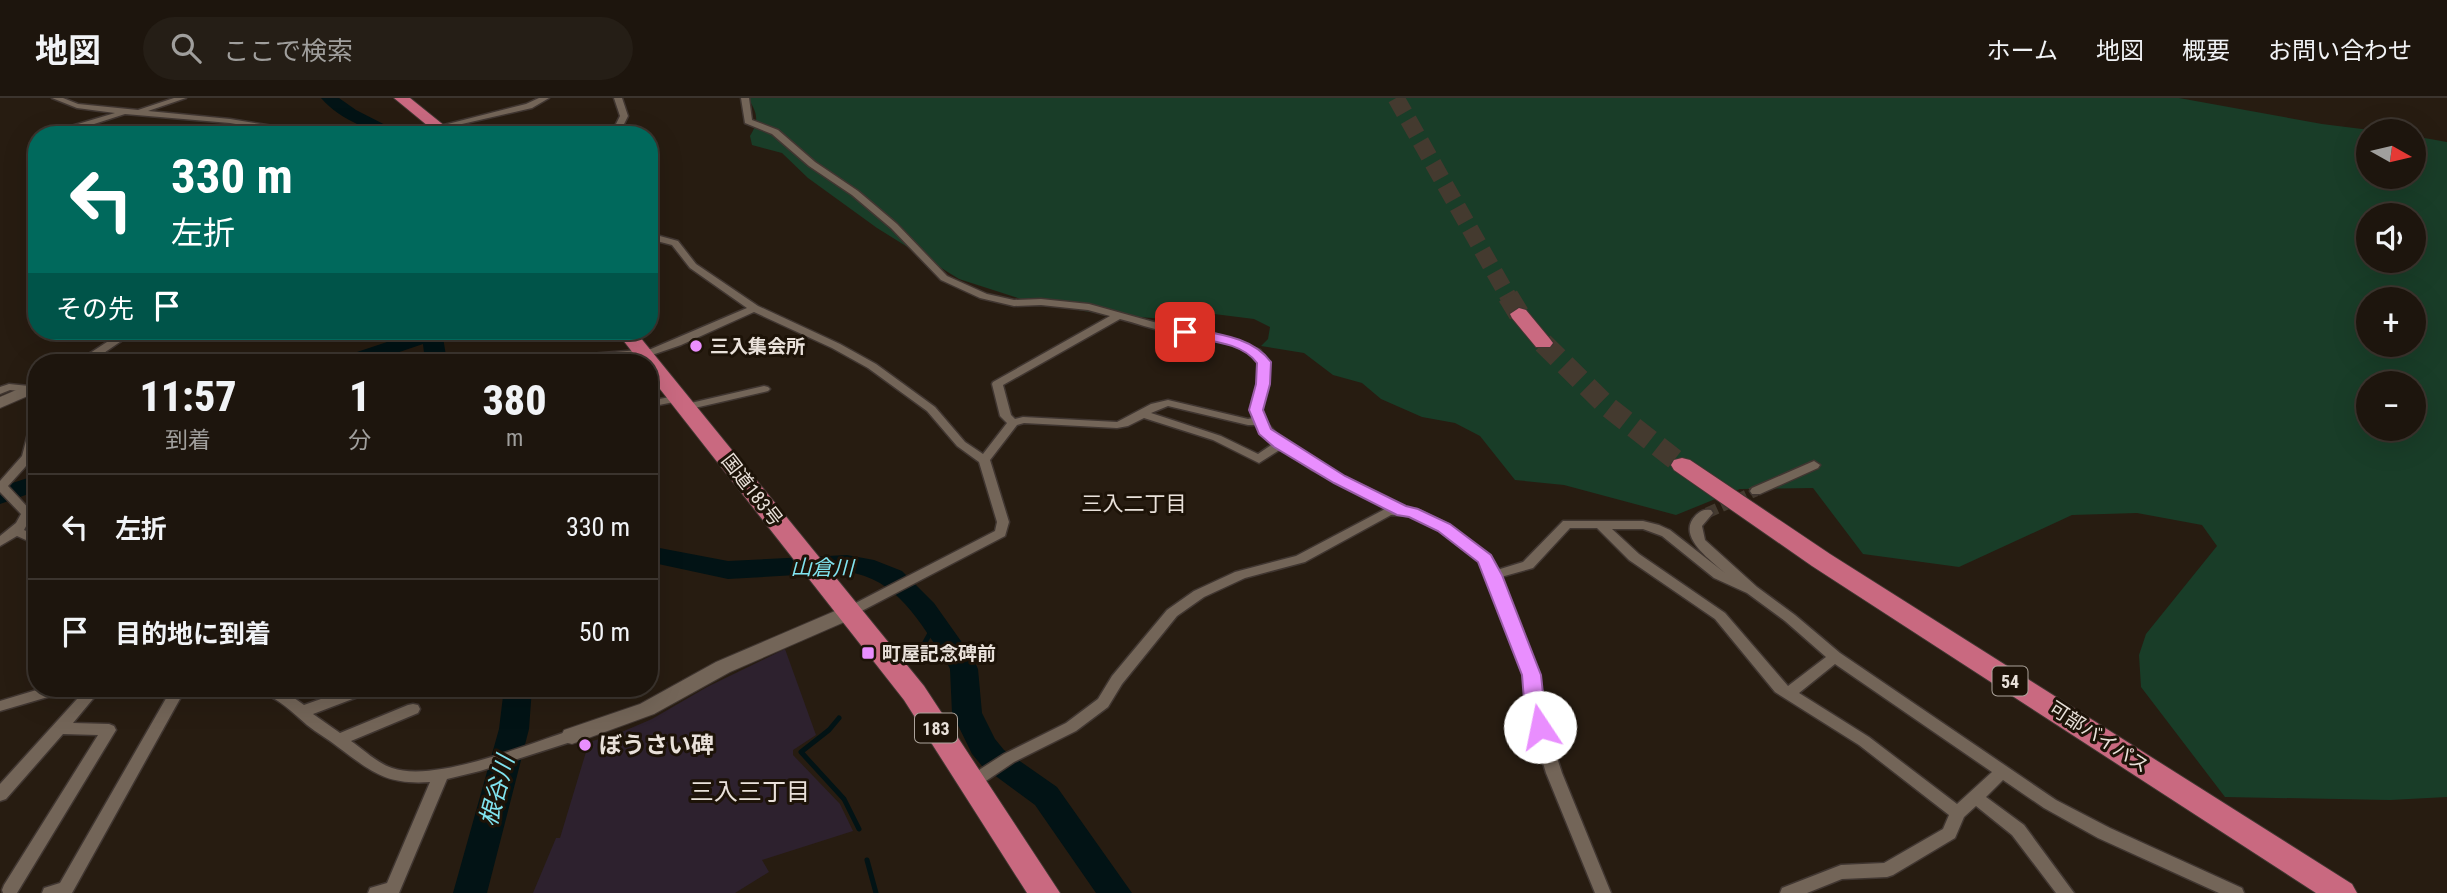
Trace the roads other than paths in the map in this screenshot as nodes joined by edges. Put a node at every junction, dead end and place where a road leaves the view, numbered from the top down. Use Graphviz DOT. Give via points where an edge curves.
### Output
graph roads {
  1 [pos="56,98"];
  2 [pos="182,98"];
  3 [pos="401,98"];
  4 [pos="545,98"];
  5 [pos="618,98"];
  6 [pos="745,98"];
  7 [pos="130,113"];
  8 [pos="83,126"];
  9 [pos="261,126"];
  10 [pos="439,126"];
  11 [pos="458,126"];
  12 [pos="619,126"];
  13 [pos="658,238"];
  14 [pos="754,308"];
  15 [pos="1519,314"];
  16 [pos="1118,316"];
  17 [pos="119,340"];
  18 [pos="632,340"];
  19 [pos="1543,343"];
  20 [pos="642,352"];
  21 [pos="101,354"];
  22 [pos="618,354"];
  23 [pos="658,372"];
  24 [pos="28,387"];
  25 [pos="28,389"];
  26 [pos="764,389"];
  27 [pos="0,391"];
  28 [pos="683,402"];
  29 [pos="0,403"];
  30 [pos="658,403"];
  31 [pos="1143,414"];
  32 [pos="1260,421"];
  33 [pos="1013,422"];
  34 [pos="1280,444"];
  35 [pos="28,457"];
  36 [pos="984,460"];
  37 [pos="1682,465"];
  38 [pos="1814,465"];
  39 [pos="2,488"];
  40 [pos="1756,491"];
  41 [pos="1403,511"];
  42 [pos="1707,513"];
  43 [pos="1602,526"];
  44 [pos="16,531"];
  45 [pos="28,537"];
  46 [pos="0,542"];
  47 [pos="1494,575"];
  48 [pos="1752,590"];
  49 [pos="849,612"];
  50 [pos="1835,657"];
  51 [pos="1789,693"];
  52 [pos="30,697"];
  53 [pos="87,697"];
  54 [pos="174,697"];
  55 [pos="283,697"];
  56 [pos="342,697"];
  57 [pos="0,706"];
  58 [pos="413,709"];
  59 [pos="302,712"];
  60 [pos="59,728"];
  61 [pos="572,736"];
  62 [pos="341,739"];
  63 [pos="2003,771"];
  64 [pos="447,774"];
  65 [pos="982,777"];
  66 [pos="0,795"];
  67 [pos="1975,797"];
  68 [pos="1958,813"];
  69 [pos="9,891"];
  70 [pos="60,891"];
  71 [pos="386,892"];
  72 [pos="1044,893"];
  73 [pos="1603,893"];
  74 [pos="1788,893"];
  75 [pos="2066,893"];
  76 [pos="2236,893"];
  77 [pos="2341,893"];
  1 -- 7 [label="street" via="77,106"];
  2 -- 7 [label="street"];
  3 -- 10 [label="highway"];
  4 -- 11 [label="street"];
  5 -- 12 [label="street" via="624,116"];
  6 -- 16 [label="street" via="748,121 775,132 855,192 944,278 1014,303 1089,307"];
  7 -- 8 [label="street"];
  7 -- 9 [label="street"];
  13 -- 14 [label="street" via="675,243 693,266"];
  14 -- 20 [label="street" via="677,344"];
  14 -- 36 [label="street" via="872,366 931,408 961,444"];
  15 -- 19 [label="highway"];
  16 -- 32 [label="street" via="1167,330 1207,334 1256,352 1264,362 1256,410"];
  16 -- 33 [label="street" via="997,384 1006,416"];
  17 -- 21 [label="street"];
  18 -- 20 [label="highway, 国道183号 / 183"];
  20 -- 22 [label="street"];
  23 -- 28 [label="highway, 国道183号 / 183"];
  24 -- 27 [label="street"];
  25 -- 29 [label="street"];
  26 -- 28 [label="street"];
  28 -- 30 [label="street"];
  28 -- 49 [label="highway, 国道183号 / 183"];
  31 -- 32 [label="street" via="1168,403"];
  31 -- 33 [label="street" via="1132,423 1117,425"];
  31 -- 34 [label="street" via="1217,438 1259,459"];
  32 -- 34 [label="street" via="1264,431"];
  33 -- 36 [label="street"];
  34 -- 41 [label="street"];
  35 -- 39 [label="street"];
  36 -- 49 [label="street" via="1003,523 1001,533"];
  37 -- 77 [label="highway, 可部バイパス / 54" via="1821,560"];
  38 -- 40 [label="street"];
  39 -- 44 [label="street" via="27,513"];
  41 -- 47 [label="street" via="1444,527 1485,559"];
  41 -- 65 [label="street" via="1382,514 1300,559 1240,575 1199,594 1172,613 1103,703 1071,727"];
  42 -- 48 [label="street" via="1696,523 1700,542"];
  43 -- 47 [label="street" via="1567,524 1528,565"];
  43 -- 48 [label="street" via="1655,528 1719,575"];
  43 -- 51 [label="street" via="1633,557 1720,616 1760,667"];
  44 -- 45 [label="street"];
  44 -- 46 [label="street"];
  47 -- 73 [label="street" via="1531,675 1535,712 1554,772"];
  48 -- 50 [label="street"];
  49 -- 61 [label="street" via="723,667 647,709"];
  49 -- 65 [label="highway, 国道183号 / 183"];
  50 -- 51 [label="street"];
  50 -- 63 [label="street"];
  51 -- 68 [label="street" via="1864,741"];
  52 -- 57 [label="street"];
  53 -- 60 [label="street"];
  54 -- 70 [label="street"];
  55 -- 59 [label="street"];
  56 -- 59 [label="street"];
  58 -- 62 [label="street"];
  59 -- 62 [label="street"];
  60 -- 66 [label="street"];
  60 -- 69 [label="street" via="109,730"];
  61 -- 64 [label="street"];
  62 -- 64 [label="street" via="389,773 407,779"];
  63 -- 67 [label="street"];
  63 -- 76 [label="street" via="2050,804 2104,833"];
  64 -- 71 [label="street"];
  65 -- 72 [label="highway, 国道183号 / 183"];
  67 -- 68 [label="street"];
  67 -- 75 [label="street" via="2018,831"];
  68 -- 74 [label="street" via="1949,833 1887,870 1841,872"];
}
